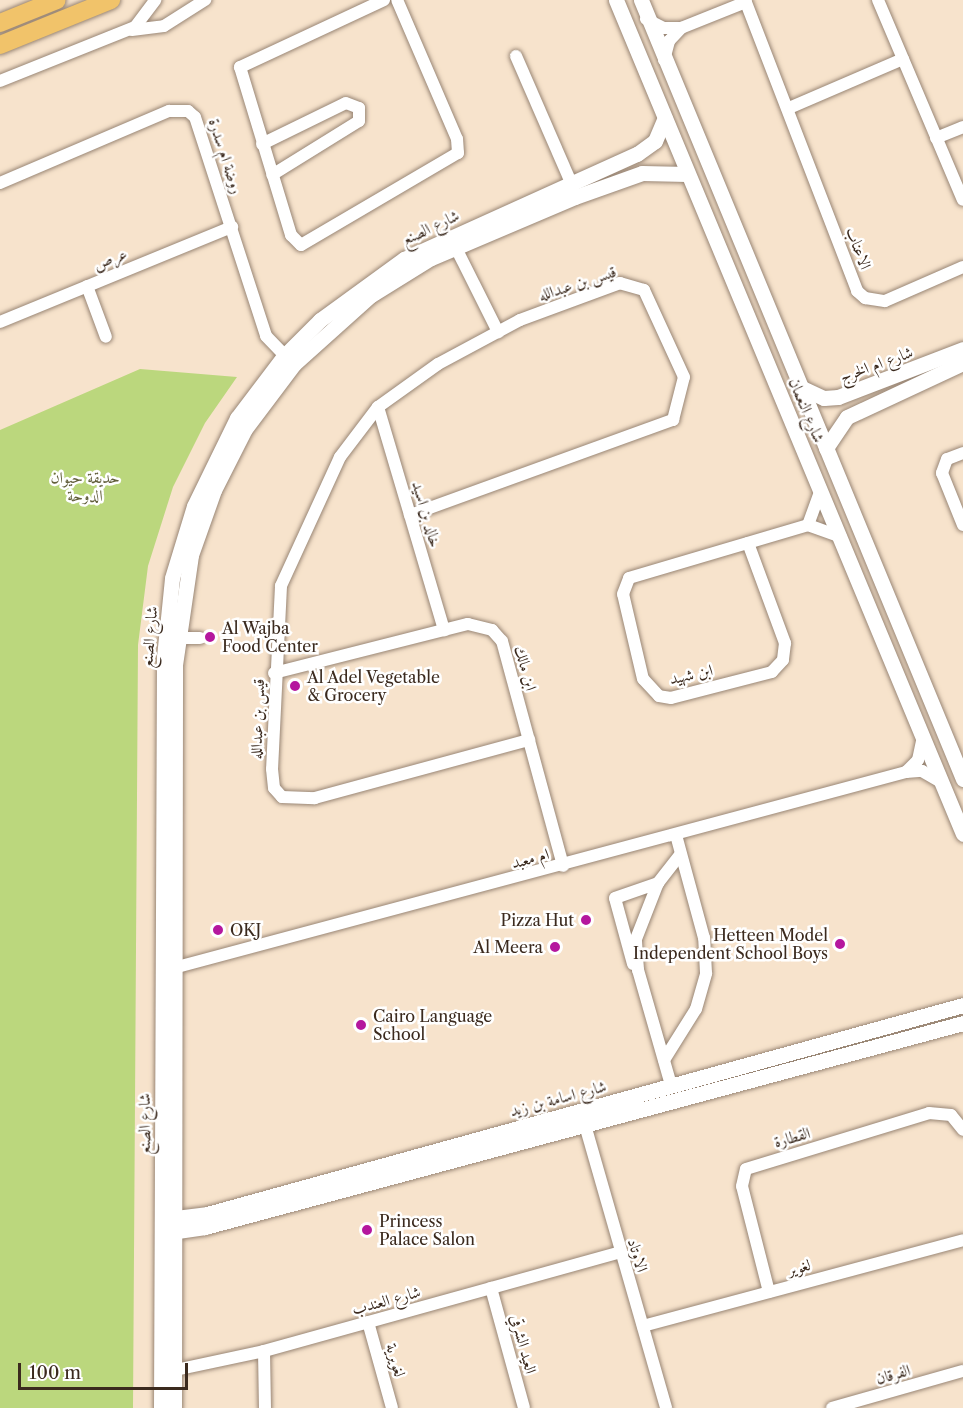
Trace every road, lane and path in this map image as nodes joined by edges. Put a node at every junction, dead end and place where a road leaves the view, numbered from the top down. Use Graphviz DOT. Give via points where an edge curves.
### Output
graph roads {
  1 [pos="57,0"];
  2 [pos="111,0"];
  3 [pos="205,0"];
  4 [pos="384,0"];
  5 [pos="397,0"];
  6 [pos="616,0"];
  7 [pos="641,0"];
  8 [pos="878,0"];
  9 [pos="745,1"];
  10 [pos="153,4"];
  11 [pos="180,18"];
  12 [pos="646,19"];
  13 [pos="0,23"];
  14 [pos="681,28"];
  15 [pos="127,30"];
  16 [pos="0,45"];
  17 [pos="516,56"];
  18 [pos="903,59"];
  19 [pos="664,62"];
  20 [pos="0,81"];
  21 [pos="789,108"];
  22 [pos="665,118"];
  23 [pos="963,127"];
  24 [pos="936,138"];
  25 [pos="262,144"];
  26 [pos="687,174"];
  27 [pos="272,175"];
  28 [pos="0,183"];
  29 [pos="572,185"];
  30 [pos="963,200"];
  31 [pos="232,227"];
  32 [pos="453,242"];
  33 [pos="963,267"];
  34 [pos="87,286"];
  35 [pos="0,322"];
  36 [pos="498,332"];
  37 [pos="106,337"];
  38 [pos="963,349"];
  39 [pos="289,360"];
  40 [pos="963,363"];
  41 [pos="800,387"];
  42 [pos="378,407"];
  43 [pos="826,448"];
  44 [pos="963,453"];
  45 [pos="820,488"];
  46 [pos="410,515"];
  47 [pos="808,525"];
  48 [pos="963,525"];
  49 [pos="841,537"];
  50 [pos="748,543"];
  51 [pos="444,630"];
  52 [pos="178,638"];
  53 [pos="200,638"];
  54 [pos="274,673"];
  55 [pos="923,729"];
  56 [pos="529,740"];
  57 [pos="947,740"];
  58 [pos="963,748"];
  59 [pos="906,772"];
  60 [pos="963,779"];
  61 [pos="945,785"];
  62 [pos="963,834"];
  63 [pos="676,835"];
  64 [pos="680,855"];
  65 [pos="563,866"];
  66 [pos="658,883"];
  67 [pos="168,970"];
  68 [pos="638,970"];
  69 [pos="963,1005"];
  70 [pos="963,1023"];
  71 [pos="664,1060"];
  72 [pos="671,1085"];
  73 [pos="582,1116"];
  74 [pos="963,1130"];
  75 [pos="168,1226"];
  76 [pos="963,1240"];
  77 [pos="620,1252"];
  78 [pos="491,1288"];
  79 [pos="769,1292"];
  80 [pos="368,1322"];
  81 [pos="643,1326"];
  82 [pos="264,1351"];
  83 [pos="963,1371"];
  84 [pos="168,1372"];
  85 [pos="161,1408"];
  86 [pos="174,1408"];
  87 [pos="265,1408"];
  88 [pos="392,1408"];
  89 [pos="524,1408"];
  90 [pos="666,1408"];
  91 [pos="832,1408"];
  1 -- 13 [label="main road"];
  2 -- 16 [label="main road"];
  3 -- 11 [label="street"];
  4 -- 25 [label="street" via="240,67"];
  5 -- 27 [label="street" via="457,139 458,153 301,245 291,235"];
  6 -- 22 [label="street, شارع النعمان"];
  7 -- 12 [label="street, شارع النعمان"];
  8 -- 18 [label="street"];
  9 -- 14 [label="street, الاعناب"];
  9 -- 21 [label="street, الاعناب"];
  10 -- 11 [label="street" via="162,17"];
  10 -- 15 [label="street"];
  11 -- 15 [label="street" via="155,28"];
  12 -- 14 [label="street" via="664,28"];
  12 -- 19 [label="street, شارع النعمان"];
  14 -- 19 [label="street" via="669,41"];
  15 -- 20 [label="street"];
  17 -- 29 [label="street"];
  18 -- 21 [label="street"];
  18 -- 24 [label="street"];
  19 -- 41 [label="street, شارع النعمان"];
  21 -- 33 [label="street, الاعناب" via="857,291 865,298 885,301"];
  22 -- 26 [label="street, شارع النعمان"];
  22 -- 29 [label="street, شارع الصنع" via="655,141"];
  23 -- 24 [label="street"];
  24 -- 30 [label="street"];
  25 -- 27 [label="street"];
  25 -- 27 [label="street" via="346,103 359,108 359,121"];
  26 -- 32 [label="street, شارع الصنع" via="642,173"];
  26 -- 45 [label="street, شارع النعمان"];
  28 -- 31 [label="street, روضة ام سدرة" via="169,111 188,111 195,117"];
  29 -- 32 [label="street, شارع الصنع"];
  31 -- 34 [label="street, عرص"];
  31 -- 39 [label="street, روضة ام سدرة" via="266,336"];
  32 -- 36 [label="street"];
  32 -- 39 [label="street, شارع الصنع" via="371,296"];
  34 -- 35 [label="street, عرص"];
  34 -- 37 [label="street"];
  36 -- 42 [label="street, قيس بن عبدالله" via="438,364"];
  36 -- 46 [label="street, قيس بن عبدالله" via="620,283 644,290 684,377 680,406 673,420"];
  38 -- 41 [label="street, شارع ام الخرج" via="838,397 824,398"];
  39 -- 52 [label="street, شارع الصنع" via="245,429 214,490 191,555"];
  39 -- 67 [label="street, شارع الصنع" via="237,418 194,506 172,578 164,657"];
  40 -- 43 [label="street, شارع ام الخرج" via="847,417 836,426"];
  41 -- 43 [label="street, شارع النعمان"];
  42 -- 46 [label="street, خالد بن اسيد"];
  42 -- 54 [label="street, قيس بن عبدالله" via="340,457 300,534 281,586"];
  43 -- 57 [label="street, شارع النعمان"];
  44 -- 48 [label="street" via="947,459 942,473"];
  45 -- 47 [label="street" via="821,500"];
  45 -- 49 [label="street, شارع النعمان"];
  46 -- 51 [label="street, خالد بن اسيد"];
  47 -- 49 [label="street"];
  47 -- 50 [label="street, ابن شهيد"];
  49 -- 55 [label="street, شارع النعمان"];
  50 -- 50 [label="street, ابن شهيد" via="638,572 623,584 643,679 659,696 671,698 772,672 783,660 785,643"];
  51 -- 54 [label="street, ابن مالك"];
  51 -- 56 [label="street, ابن مالك" via="480,626 502,641"];
  52 -- 53 [label="street"];
  52 -- 67 [label="street, شارع الصنع"];
  54 -- 56 [label="street, قيس بن عبدالله" via="272,770 274,788 282,797 315,798"];
  55 -- 59 [label="street" via="922,753"];
  55 -- 61 [label="street, شارع النعمان"];
  56 -- 65 [label="street, ابن مالك"];
  57 -- 58 [label="street"];
  57 -- 60 [label="street, شارع النعمان"];
  59 -- 61 [label="street, ام معبد" via="922,771"];
  59 -- 63 [label="street, ام معبد"];
  61 -- 62 [label="street, شارع النعمان"];
  63 -- 64 [label="street"];
  63 -- 65 [label="street, ام معبد"];
  64 -- 66 [label="street"];
  64 -- 71 [label="street" via="704,938 706,973 696,1009"];
  65 -- 67 [label="street, ام معبد"];
  66 -- 68 [label="street" via="636,939"];
  66 -- 68 [label="street" via="615,898 628,955"];
  67 -- 75 [label="street, شارع الصنع"];
  68 -- 71 [label="street"];
  69 -- 72 [label="street, شارع اسامة بن زيد"];
  70 -- 73 [label="street, شارع اسامة بن زيد"];
  71 -- 72 [label="street"];
  72 -- 73 [label="street, شارع اسامة بن زيد"];
  73 -- 75 [label="street, شارع اسامة بن زيد"];
  73 -- 77 [label="street, الاوتاد"];
  74 -- 79 [label="street, القطارة" via="951,1115 929,1113 746,1169 742,1186"];
  75 -- 84 [label="street, شارع الصنع"];
  76 -- 79 [label="street, لغوير"];
  77 -- 78 [label="street, شارع العندب"];
  77 -- 81 [label="street, الاوتاد"];
  78 -- 80 [label="street, شارع العندب"];
  78 -- 89 [label="street, العيد الشرقي"];
  79 -- 81 [label="street, لغوير"];
  80 -- 82 [label="street, شارع العندب"];
  80 -- 88 [label="street, لغويرية"];
  81 -- 90 [label="street, الاوتاد"];
  82 -- 84 [label="street, شارع العندب"];
  82 -- 87 [label="street"];
  83 -- 91 [label="street, الفرقان"];
  84 -- 85 [label="street, شارع الصنع"];
  84 -- 86 [label="street, شارع الصنع"];
}
